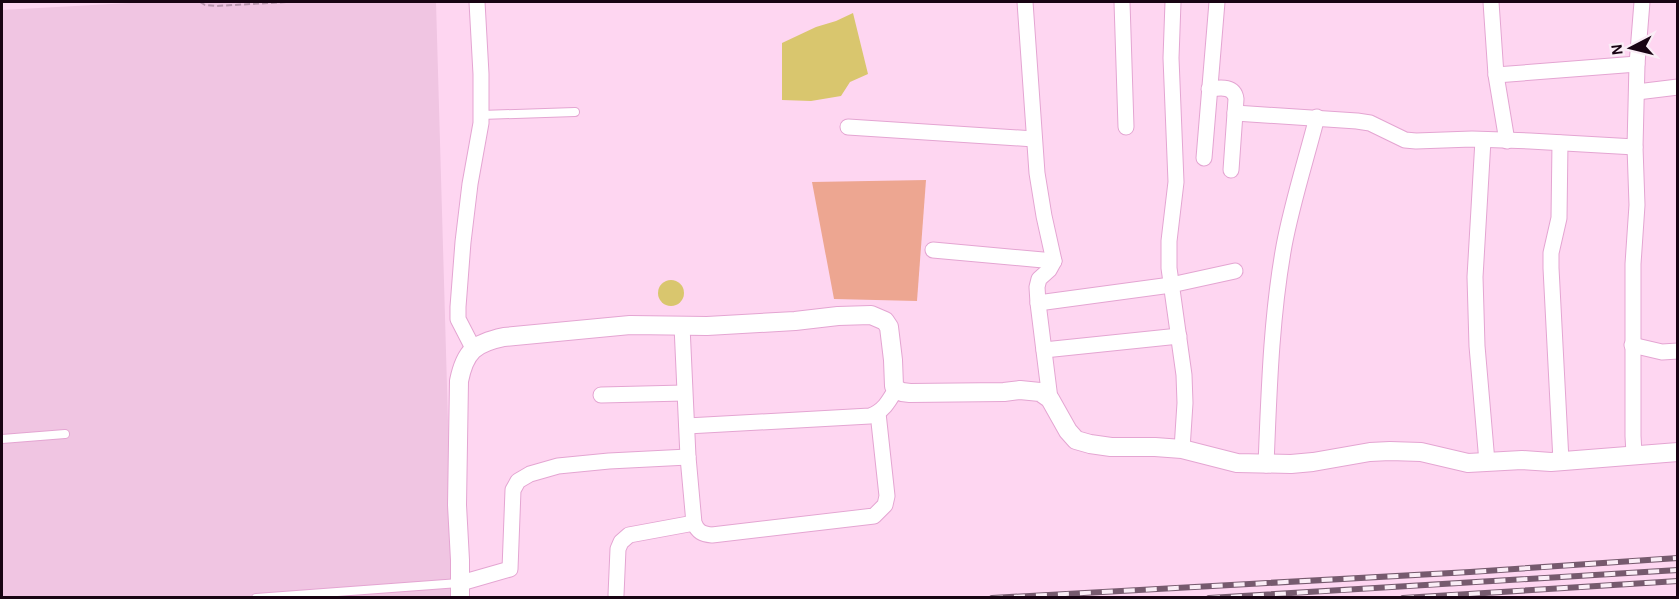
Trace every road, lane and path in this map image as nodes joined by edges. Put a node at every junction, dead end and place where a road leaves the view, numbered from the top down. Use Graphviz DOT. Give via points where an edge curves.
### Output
graph roads {
  1 [pos="200,2"];
  2 [pos="287,2"];
  3 [pos="477,2"];
  4 [pos="1025,2"];
  5 [pos="1122,2"];
  6 [pos="1173,2"];
  7 [pos="1217,2"];
  8 [pos="1491,2"];
  9 [pos="1642,2"];
  10 [pos="1637,64"];
  11 [pos="1496,75"];
  12 [pos="1677,87"];
  13 [pos="1209,88"];
  14 [pos="1637,92"];
  15 [pos="575,112"];
  16 [pos="1235,113"];
  17 [pos="481,115"];
  18 [pos="1317,117"];
  19 [pos="848,127"];
  20 [pos="1126,127"];
  21 [pos="1034,139"];
  22 [pos="1483,140"];
  23 [pos="1506,141"];
  24 [pos="1560,143"];
  25 [pos="1635,147"];
  26 [pos="1204,158"];
  27 [pos="1231,170"];
  28 [pos="933,250"];
  29 [pos="1054,261"];
  30 [pos="1235,271"];
  31 [pos="1171,285"];
  32 [pos="1038,303"];
  33 [pos="682,326"];
  34 [pos="1179,336"];
  35 [pos="1632,345"];
  36 [pos="473,348"];
  37 [pos="1044,351"];
  38 [pos="1677,351"];
  39 [pos="896,389"];
  40 [pos="684,393"];
  41 [pos="601,395"];
  42 [pos="1050,399"];
  43 [pos="878,413"];
  44 [pos="687,426"];
  45 [pos="65,434"];
  46 [pos="2,439"];
  47 [pos="1182,449"];
  48 [pos="1677,452"];
  49 [pos="1634,454"];
  50 [pos="688,458"];
  51 [pos="1561,461"];
  52 [pos="1486,462"];
  53 [pos="1266,465"];
  54 [pos="694,523"];
  55 [pos="460,590"];
  56 [pos="616,595"];
  57 [pos="256,597"];
  1 -- 2 [label="path" via="216,6"];
  3 -- 17 [label="street"];
  4 -- 21 [label="street"];
  5 -- 20 [label="street"];
  6 -- 31 [label="street" via="1176,182 1169,241"];
  7 -- 13 [label="street"];
  8 -- 11 [label="street"];
  9 -- 10 [label="street"];
  10 -- 11 [label="street"];
  10 -- 14 [label="street"];
  11 -- 23 [label="street"];
  12 -- 14 [label="street"];
  13 -- 16 [label="street" via="1235,93"];
  13 -- 26 [label="street"];
  14 -- 25 [label="street"];
  15 -- 17 [label="lane"];
  16 -- 18 [label="street"];
  16 -- 27 [label="street"];
  17 -- 36 [label="street" via="458,307 458,320"];
  18 -- 22 [label="street" via="1370,123 1405,140"];
  18 -- 53 [label="street" via="1281,264 1272,332"];
  19 -- 21 [label="street"];
  21 -- 29 [label="street"];
  22 -- 23 [label="street"];
  22 -- 52 [label="street" via="1475,277"];
  23 -- 24 [label="street"];
  24 -- 25 [label="street"];
  24 -- 51 [label="street" via="1559,218 1551,268"];
  25 -- 35 [label="street"];
  28 -- 29 [label="street"];
  29 -- 32 [label="street" via="1039,279"];
  30 -- 31 [label="street"];
  31 -- 32 [label="street"];
  31 -- 34 [label="street"];
  32 -- 37 [label="street"];
  33 -- 36 [label="street" via="641,324 504,337"];
  33 -- 39 [label="street" via="879,317 889,327"];
  33 -- 40 [label="street"];
  34 -- 37 [label="street"];
  34 -- 47 [label="street" via="1185,388"];
  35 -- 38 [label="street"];
  35 -- 49 [label="street"];
  36 -- 55 [label="street" via="459,381"];
  37 -- 42 [label="street"];
  39 -- 42 [label="street" via="923,394 1020,390 1040,392"];
  39 -- 43 [label="street"];
  40 -- 41 [label="street"];
  40 -- 44 [label="street"];
  42 -- 47 [label="street" via="1076,440 1112,447"];
  43 -- 44 [label="street"];
  43 -- 54 [label="street" via="887,496 885,505 874,516 712,535 703,534"];
  44 -- 50 [label="street"];
  45 -- 46 [label="lane"];
  47 -- 53 [label="street" via="1237,463"];
  48 -- 49 [label="street"];
  49 -- 51 [label="street"];
  50 -- 54 [label="street"];
  50 -- 55 [label="street" via="558,466 530,474 518,481 513,490 510,569"];
  51 -- 52 [label="street"];
  52 -- 53 [label="street" via="1468,463 1421,452 1390,451"];
  54 -- 56 [label="street" via="629,535 621,542"];
  55 -- 57 [label="lane"];
}
